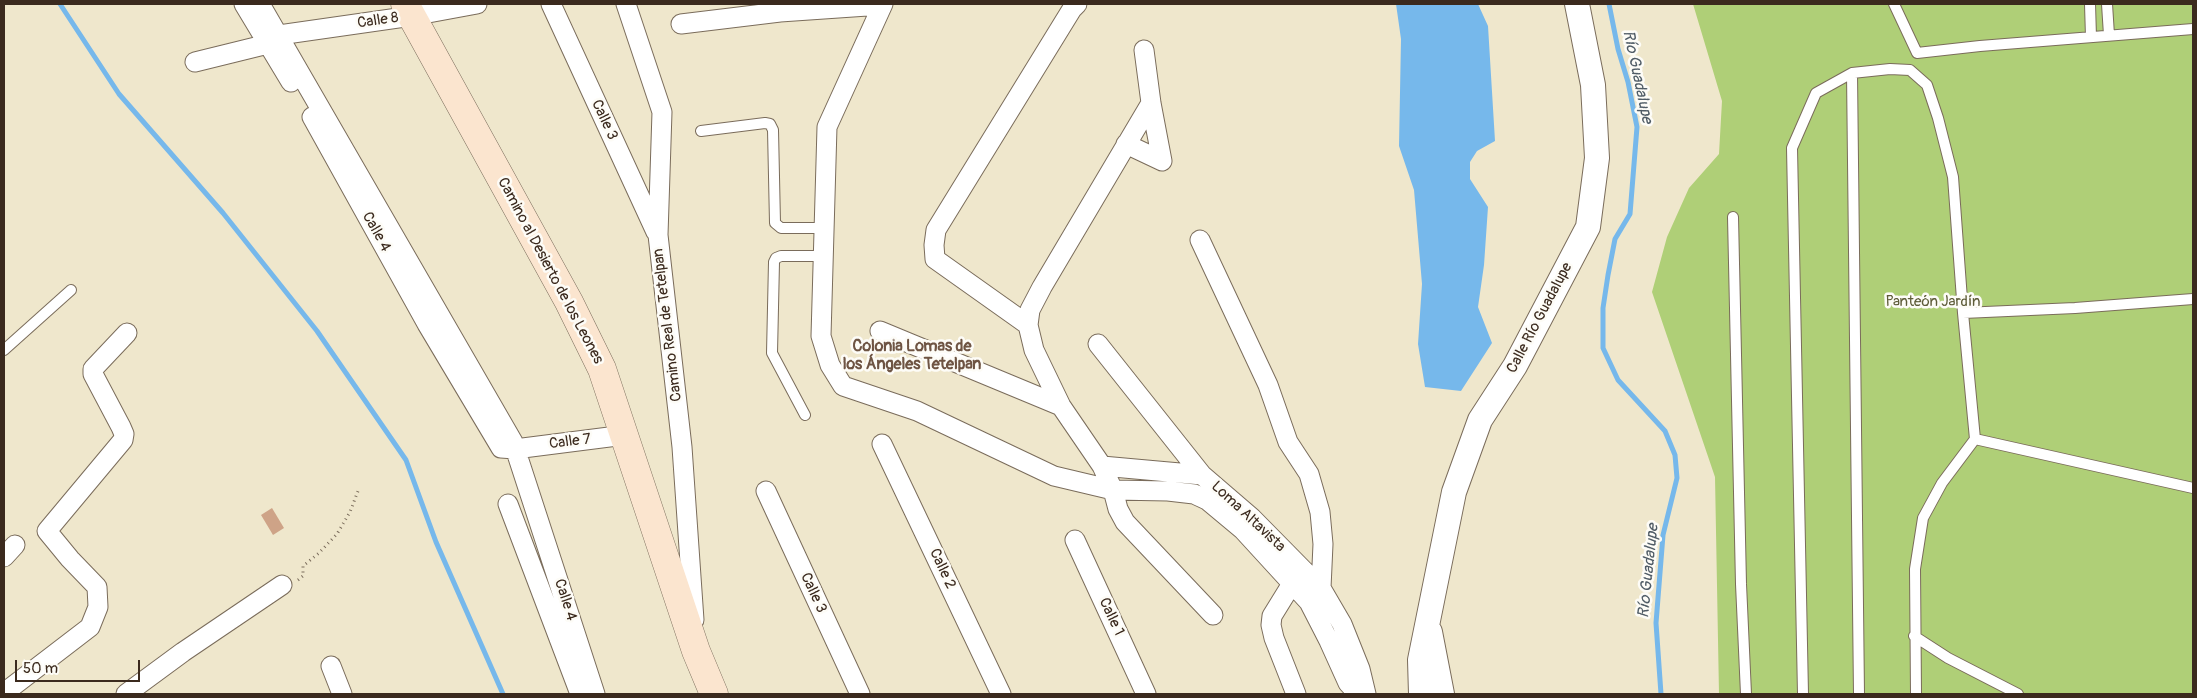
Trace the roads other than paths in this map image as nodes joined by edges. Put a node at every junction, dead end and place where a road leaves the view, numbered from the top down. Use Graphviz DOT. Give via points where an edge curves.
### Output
graph roads {
  1 [pos="244,4"];
  2 [pos="260,4"];
  3 [pos="477,4"];
  4 [pos="551,4"];
  5 [pos="626,4"];
  6 [pos="882,4"];
  7 [pos="1077,4"];
  8 [pos="1577,4"];
  9 [pos="1894,4"];
  10 [pos="2090,4"];
  11 [pos="2107,4"];
  12 [pos="409,10"];
  13 [pos="681,24"];
  14 [pos="2193,30"];
  15 [pos="2109,36"];
  16 [pos="2091,37"];
  17 [pos="273,39"];
  18 [pos="1144,50"];
  19 [pos="1917,53"];
  20 [pos="195,62"];
  21 [pos="1910,70"];
  22 [pos="1852,73"];
  23 [pos="1151,103"];
  24 [pos="701,131"];
  25 [pos="1126,144"];
  26 [pos="1733,217"];
  27 [pos="824,228"];
  28 [pos="658,235"];
  29 [pos="1200,240"];
  30 [pos="823,256"];
  31 [pos="71,290"];
  32 [pos="2193,299"];
  33 [pos="1963,313"];
  34 [pos="1028,326"];
  35 [pos="880,331"];
  36 [pos="126,333"];
  37 [pos="1098,344"];
  38 [pos="4,350"];
  39 [pos="1061,406"];
  40 [pos="805,415"];
  41 [pos="625,435"];
  42 [pos="1975,439"];
  43 [pos="882,444"];
  44 [pos="515,449"];
  45 [pos="1102,466"];
  46 [pos="1202,475"];
  47 [pos="1074,480"];
  48 [pos="2193,488"];
  49 [pos="1113,490"];
  50 [pos="766,491"];
  51 [pos="508,504"];
  52 [pos="1075,540"];
  53 [pos="1293,582"];
  54 [pos="282,585"];
  55 [pos="1315,595"];
  56 [pos="1213,614"];
  57 [pos="1428,622"];
  58 [pos="1914,636"];
  59 [pos="696,651"];
  60 [pos="332,666"];
  61 [pos="4,693"];
  62 [pos="126,694"];
  63 [pos="342,694"];
  64 [pos="580,694"];
  65 [pos="595,694"];
  66 [pos="714,694"];
  67 [pos="860,694"];
  68 [pos="1001,694"];
  69 [pos="1146,694"];
  70 [pos="1296,694"];
  71 [pos="1358,694"];
  72 [pos="1366,694"];
  73 [pos="1421,694"];
  74 [pos="1442,694"];
  75 [pos="1746,694"];
  76 [pos="1803,694"];
  77 [pos="1859,694"];
  78 [pos="1916,694"];
  79 [pos="2018,694"];
  1 -- 17 [label="street, Calle 4"];
  2 -- 17 [label="street, Calle 4"];
  3 -- 12 [label="street, Calle 8"];
  4 -- 28 [label="street, Calle 3"];
  5 -- 28 [label="street, Camino Real de Tetelpan" via="662,112"];
  6 -- 13 [label="street"];
  6 -- 27 [label="street" via="827,127"];
  7 -- 34 [label="street" via="936,230 935,259"];
  8 -- 57 [label="street, Calle Río Guadalupe" via="1593,85 1597,158 1588,227 1515,366 1480,420 1454,492"];
  9 -- 19 [label="lane"];
  10 -- 16 [label="lane"];
  11 -- 15 [label="lane"];
  12 -- 17 [label="street, Calle 8"];
  12 -- 41 [label="main road, Camino al Desierto de los Leones" via="569,302 602,370"];
  14 -- 15 [label="lane"];
  15 -- 16 [label="lane"];
  16 -- 19 [label="lane"];
  17 -- 20 [label="street, Calle 8"];
  17 -- 44 [label="street, Calle 4"];
  18 -- 23 [label="street"];
  19 -- 21 [label="lane"];
  21 -- 22 [label="lane"];
  21 -- 33 [label="lane" via="1927,85 1953,177"];
  22 -- 76 [label="lane" via="1816,93 1792,148"];
  22 -- 77 [label="lane"];
  23 -- 25 [label="street"];
  23 -- 25 [label="street" via="1162,161"];
  24 -- 27 [label="lane" via="770,124 773,130 775,223 781,228"];
  25 -- 34 [label="street" via="1042,287 1030,310"];
  26 -- 75 [label="lane"];
  27 -- 30 [label="street"];
  28 -- 59 [label="street, Camino Real de Tetelpan" via="682,447"];
  29 -- 55 [label="street" via="1268,385 1288,442 1309,474 1320,512 1323,544"];
  30 -- 40 [label="lane" via="781,256 774,262 772,353"];
  30 -- 47 [label="street" via="821,336 830,365 843,386 917,411 1054,476"];
  31 -- 38 [label="lane"];
  32 -- 33 [label="lane"];
  33 -- 42 [label="lane"];
  34 -- 39 [label="street" via="1034,350"];
  35 -- 39 [label="street"];
  36 -- 61 [label="street" via="93,369 124,434 123,440 47,531 98,588 98,607 90,627"];
  37 -- 46 [label="street"];
  39 -- 45 [label="street"];
  41 -- 44 [label="street, Calle 7"];
  41 -- 59 [label="main road, Camino al Desierto de los Leones"];
  42 -- 48 [label="lane"];
  42 -- 58 [label="lane" via="1942,483 1923,518 1915,569"];
  43 -- 68 [label="street, Calle 2"];
  44 -- 65 [label="street, Calle 4"];
  45 -- 46 [label="street, Loma Altavista"];
  45 -- 47 [label="street"];
  45 -- 49 [label="street"];
  46 -- 55 [label="street, Loma Altavista" via="1252,518"];
  47 -- 49 [label="street"];
  49 -- 53 [label="street" via="1168,491 1194,494 1207,500 1243,530"];
  49 -- 56 [label="street" via="1125,522"];
  50 -- 67 [label="street, Calle 3"];
  51 -- 64 [label="street"];
  52 -- 69 [label="street, Calle 1"];
  53 -- 55 [label="street"];
  53 -- 70 [label="street" via="1272,616 1271,625"];
  54 -- 62 [label="street"];
  55 -- 71 [label="street" via="1348,683"];
  55 -- 72 [label="street, Loma Altavista" via="1342,624"];
  57 -- 73 [label="street, Calle Río Guadalupe" via="1420,660"];
  57 -- 74 [label="street, Calle Río Guadalupe"];
  58 -- 78 [label="lane"];
  58 -- 79 [label="lane" via="1948,658"];
  59 -- 66 [label="main road, Camino al Desierto de los Leones"];
  60 -- 63 [label="street"];
}
